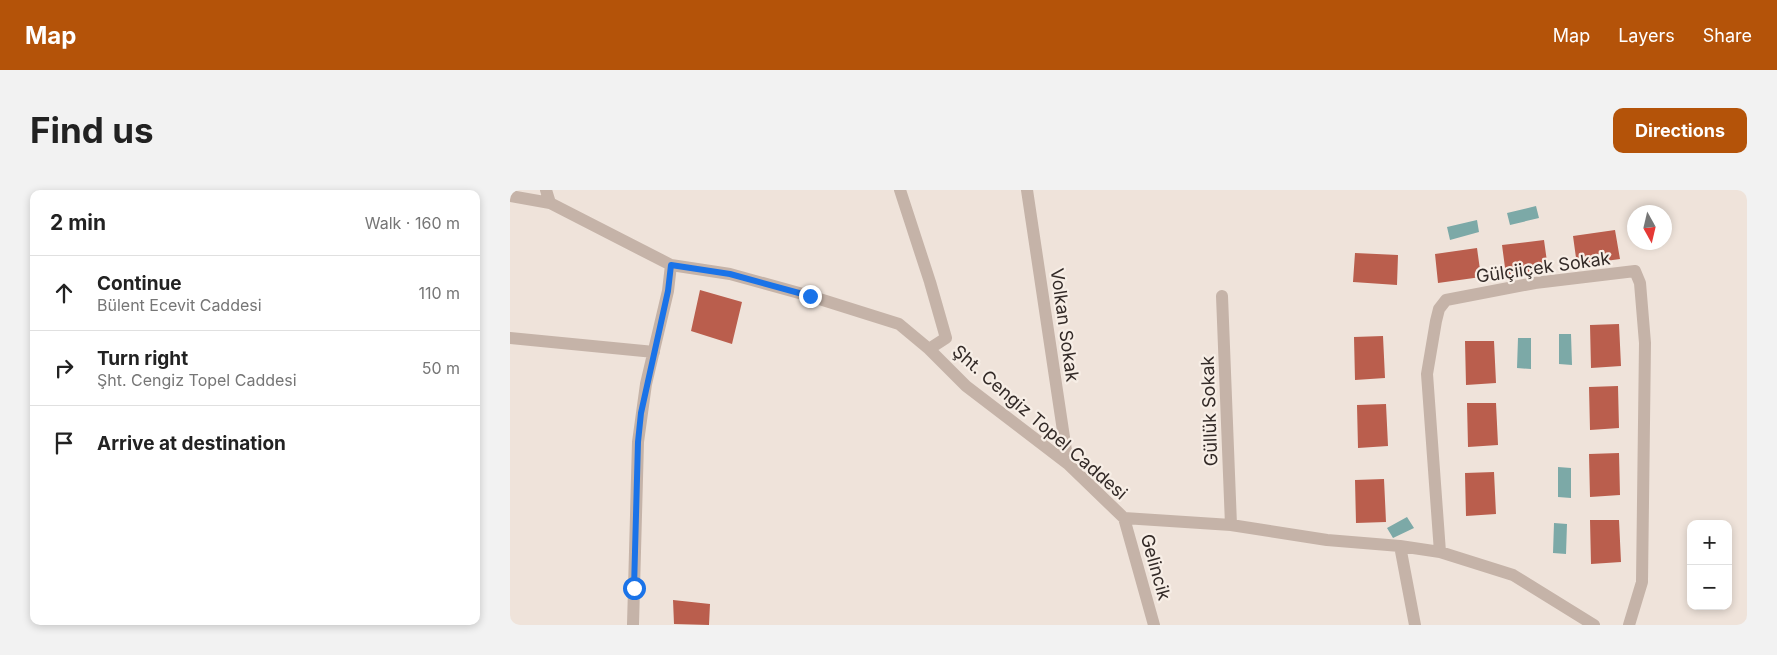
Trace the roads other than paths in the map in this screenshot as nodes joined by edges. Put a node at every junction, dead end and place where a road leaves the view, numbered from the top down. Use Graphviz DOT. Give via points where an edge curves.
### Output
graph roads {
  1 [pos="546,190"];
  2 [pos="900,190"];
  3 [pos="1027,190"];
  4 [pos="510,196"];
  5 [pos="550,203"];
  6 [pos="671,265"];
  7 [pos="1222,296"];
  8 [pos="510,338"];
  9 [pos="928,349"];
  10 [pos="654,352"];
  11 [pos="1068,464"];
  12 [pos="1124,518"];
  13 [pos="1231,525"];
  14 [pos="1400,546"];
  15 [pos="1440,552"];
  16 [pos="633,625"];
  17 [pos="1154,625"];
  18 [pos="1415,625"];
  19 [pos="1594,625"];
  20 [pos="1629,625"];
  1 -- 5 [label="street"];
  2 -- 9 [label="street" via="946,338"];
  3 -- 11 [label="street, Volkan Sokak"];
  4 -- 5 [label="street, Şht. Cengiz Topel Caddesi"];
  5 -- 6 [label="street, Şht. Cengiz Topel Caddesi"];
  6 -- 9 [label="street, Şht. Cengiz Topel Caddesi" via="730,274 899,324"];
  6 -- 10 [label="street"];
  7 -- 13 [label="street, Güllük Sokak"];
  8 -- 10 [label="street"];
  9 -- 11 [label="street, Şht. Cengiz Topel Caddesi" via="966,386"];
  10 -- 16 [label="street" via="638,442"];
  11 -- 12 [label="street, Şht. Cengiz Topel Caddesi"];
  12 -- 13 [label="street, Şht. Cengiz Topel Caddesi"];
  12 -- 17 [label="street, Gelincik"];
  13 -- 14 [label="street, Şht. Cengiz Topel Caddesi" via="1326,540"];
  14 -- 15 [label="street, Şht. Cengiz Topel Caddesi"];
  14 -- 18 [label="street"];
  15 -- 19 [label="street, Şht. Cengiz Topel Caddesi" via="1513,575"];
  15 -- 20 [label="street, Gülçiiçek Sokak" via="1427,374 1439,309 1446,300 1535,283 1635,271 1640,283 1645,343 1642,582"];
}
